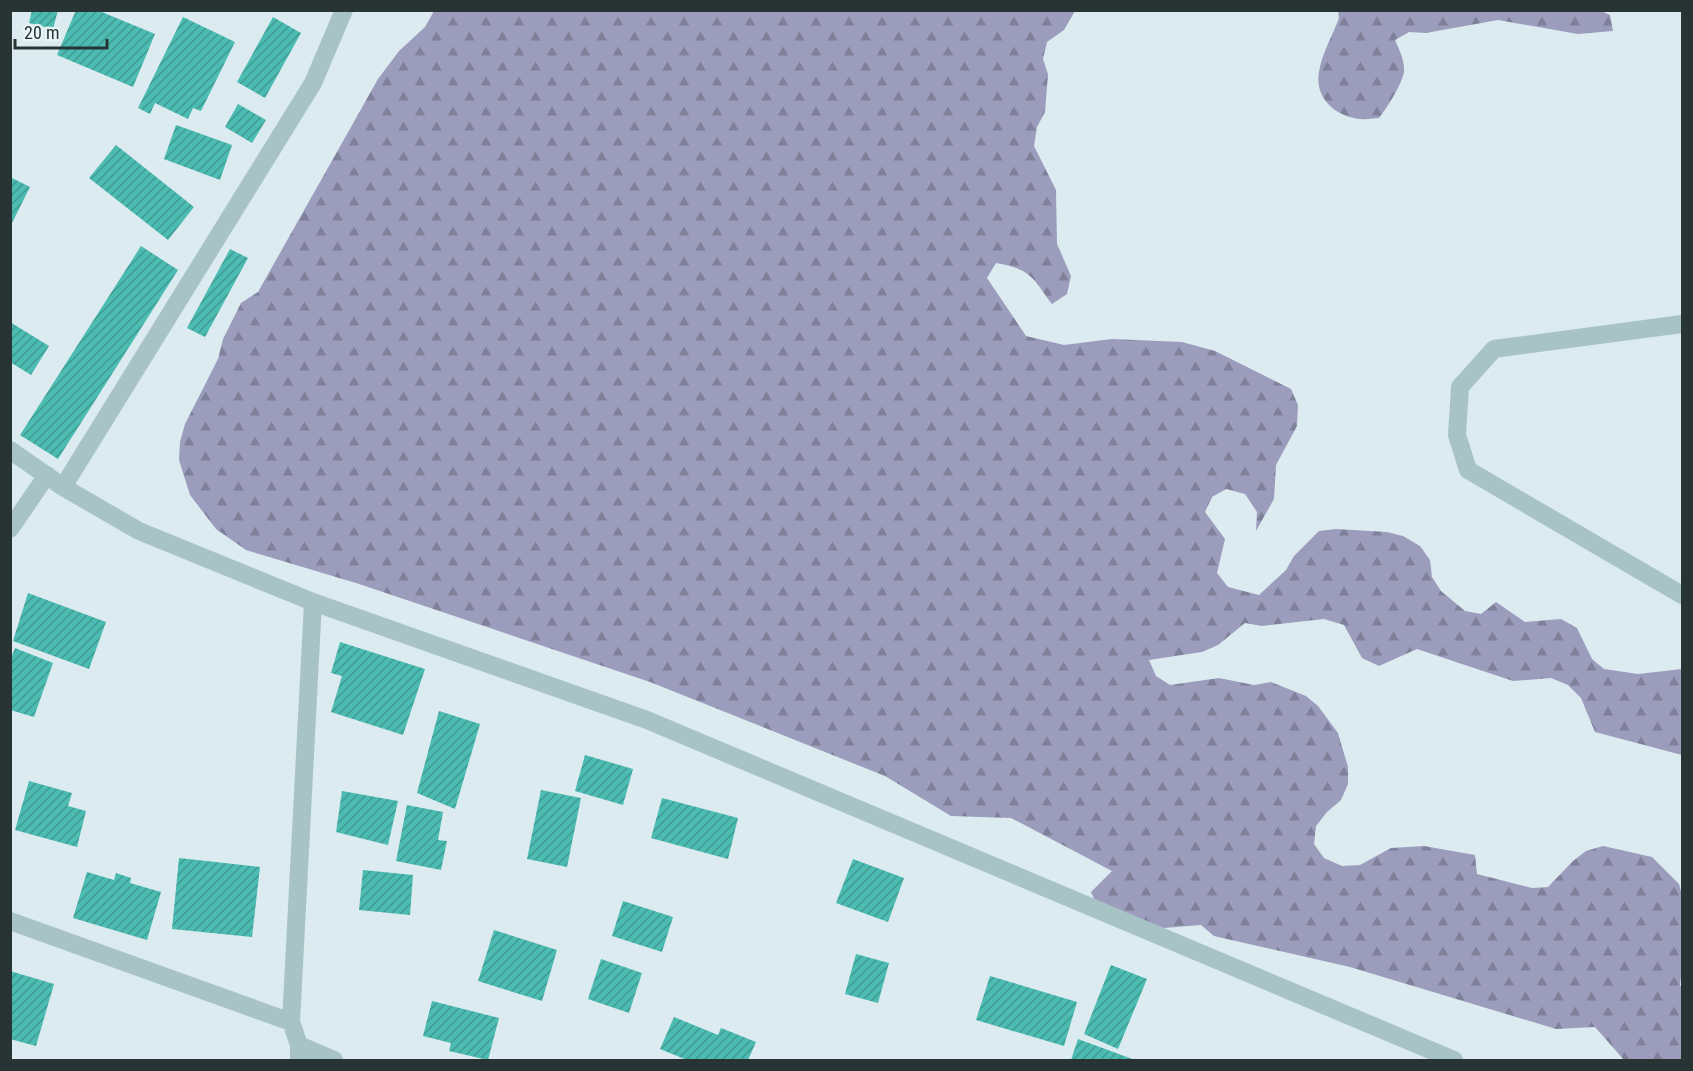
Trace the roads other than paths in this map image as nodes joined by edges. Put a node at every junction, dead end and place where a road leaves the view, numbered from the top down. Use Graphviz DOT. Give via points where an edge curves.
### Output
graph roads {
  1 [pos="344,10"];
  2 [pos="1683,324"];
  3 [pos="10,450"];
  4 [pos="47,476"];
  5 [pos="63,487"];
  6 [pos="10,529"];
  7 [pos="1683,595"];
  8 [pos="313,602"];
  9 [pos="10,921"];
  10 [pos="291,1022"];
  11 [pos="299,1053"];
  12 [pos="334,1060"];
  13 [pos="1454,1060"];
  1 -- 5 [label="street" via="313,84"];
  2 -- 7 [label="street" via="1494,349 1460,387 1456,435 1467,470"];
  3 -- 4 [label="street"];
  4 -- 5 [label="street"];
  4 -- 6 [label="street"];
  5 -- 8 [label="street" via="139,531"];
  8 -- 10 [label="street"];
  8 -- 13 [label="street" via="646,720"];
  9 -- 10 [label="street"];
  10 -- 11 [label="street"];
  11 -- 12 [label="street"];
}
